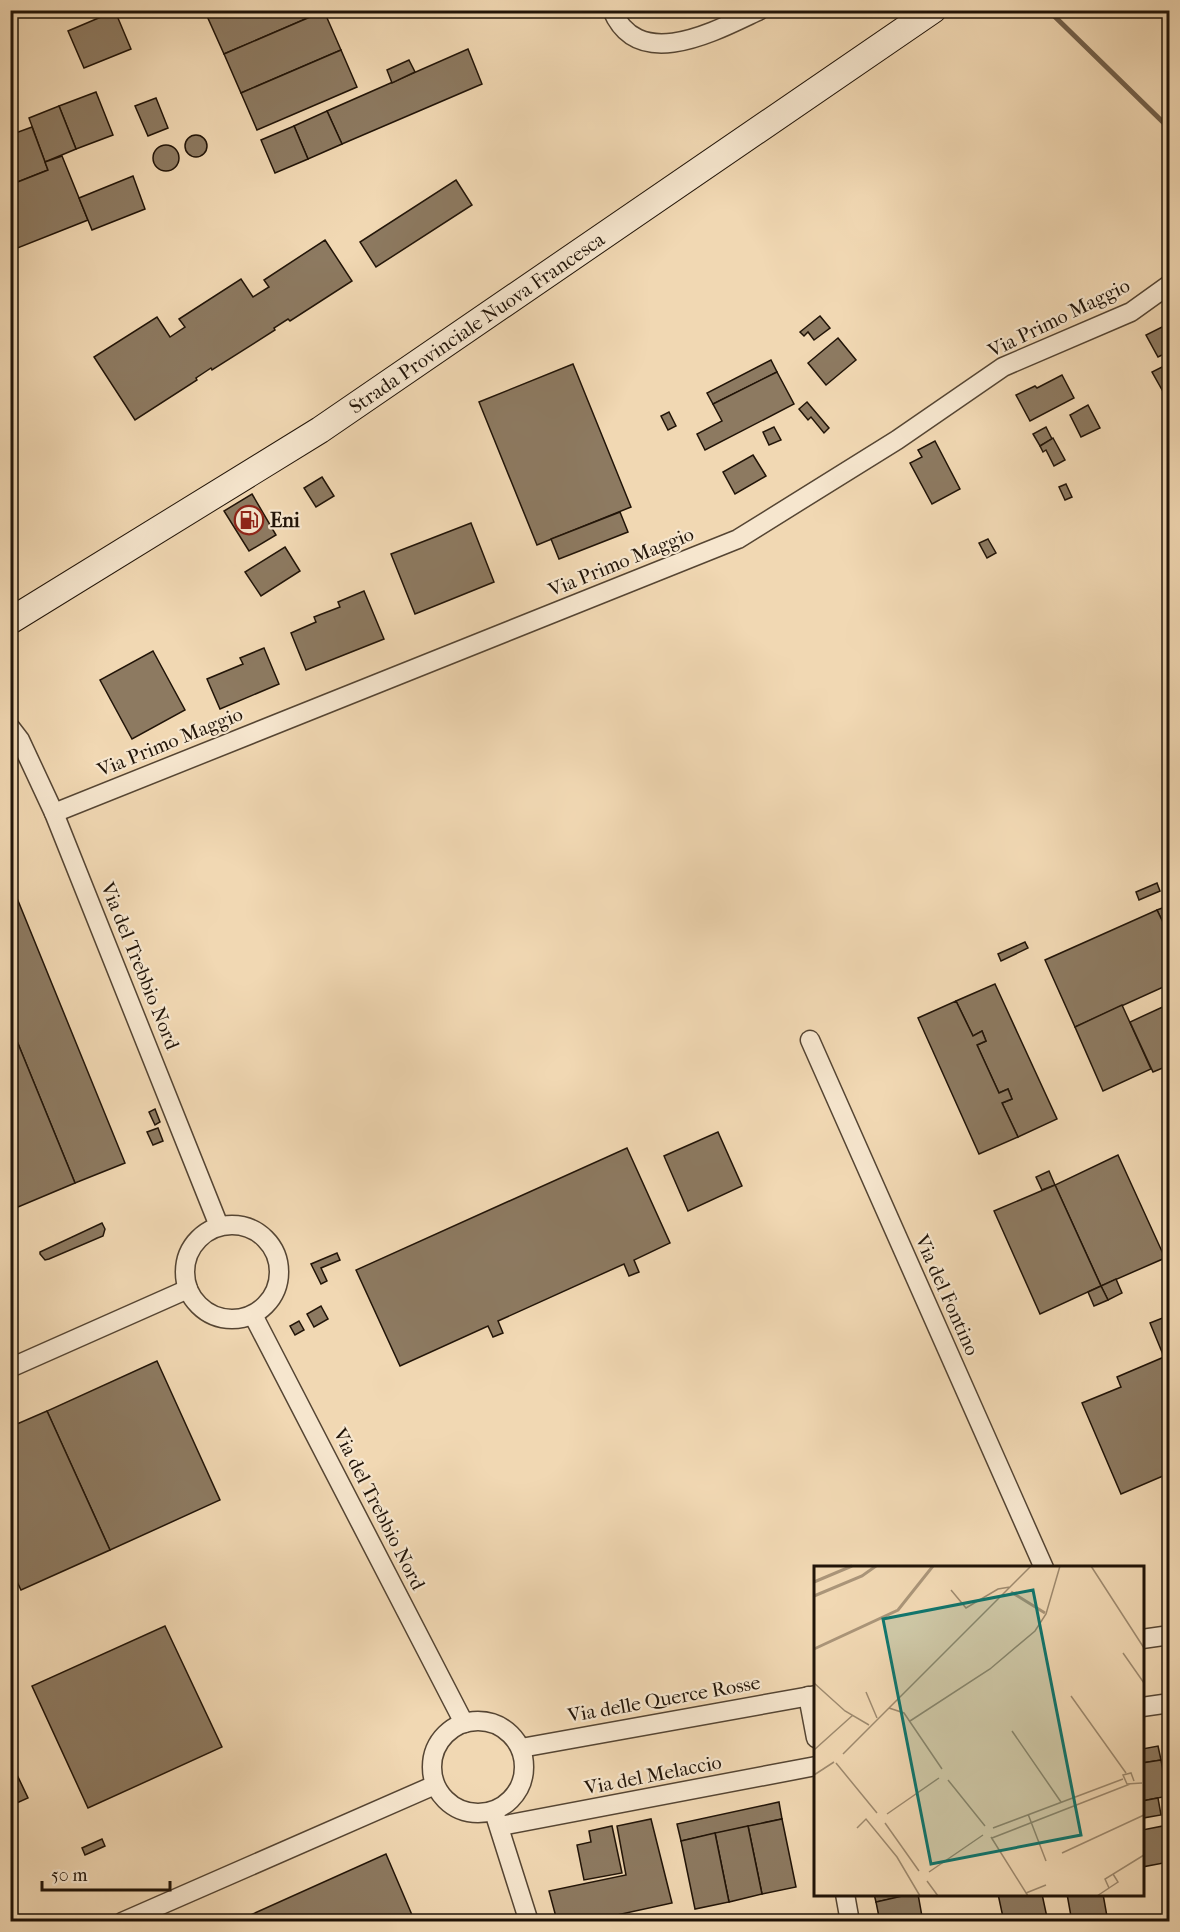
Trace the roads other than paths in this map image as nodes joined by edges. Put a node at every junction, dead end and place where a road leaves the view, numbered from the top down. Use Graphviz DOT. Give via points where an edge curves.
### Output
graph roads {
  1 [pos="612,10"];
  2 [pos="760,10"];
  3 [pos="933,10"];
  4 [pos="1170,284"];
  5 [pos="10,621"];
  6 [pos="10,727"];
  7 [pos="54,813"];
  8 [pos="810,1040"];
  9 [pos="219,1226"];
  10 [pos="188,1289"];
  11 [pos="254,1314"];
  12 [pos="10,1368"];
  13 [pos="1043,1566"];
  14 [pos="1170,1635"];
  15 [pos="1144,1639"];
  16 [pos="812,1695"];
  17 [pos="1170,1703"];
  18 [pos="1144,1707"];
  19 [pos="814,1716"];
  20 [pos="464,1723"];
  21 [pos="520,1748"];
  22 [pos="814,1766"];
  23 [pos="435,1785"];
  24 [pos="497,1818"];
  25 [pos="845,1896"];
  26 [pos="122,1922"];
  27 [pos="529,1922"];
  28 [pos="850,1922"];
  1 -- 2 [label="street" via="630,35 661,43 680,43 703,36"];
  3 -- 5 [label="main road, Strada Provinciale Nuova Francesca" via="320,430"];
  4 -- 7 [label="street, Via Primo Maggio" via="1131,312 1003,367 897,440 738,539"];
  6 -- 7 [label="street, Via del Trebbio Nord"];
  7 -- 9 [label="street, Via del Trebbio Nord"];
  8 -- 13 [label="street, Via del Fontino"];
  9 -- 10 [label="street" via="207,1231 190,1251 185,1270"];
  9 -- 11 [label="street" via="247,1226 260,1233 277,1255 280,1269 274,1295"];
  10 -- 11 [label="street" via="196,1303 215,1316 238,1319"];
  10 -- 12 [label="street"];
  11 -- 20 [label="street, Via del Trebbio Nord"];
  14 -- 15 [label="street"];
  16 -- 19 [label="street"];
  16 -- 21 [label="street, Via delle Querce Rosse"];
  17 -- 18 [label="street"];
  20 -- 21 [label="street" via="478,1721 506,1730"];
  20 -- 23 [label="street" via="450,1730 436,1748 432,1770"];
  21 -- 24 [label="street" via="522,1781"];
  22 -- 24 [label="street, Via del Melaccio"];
  23 -- 24 [label="street" via="447,1801 466,1812"];
  23 -- 26 [label="street"];
  24 -- 27 [label="street"];
  25 -- 28 [label="street"];
}
